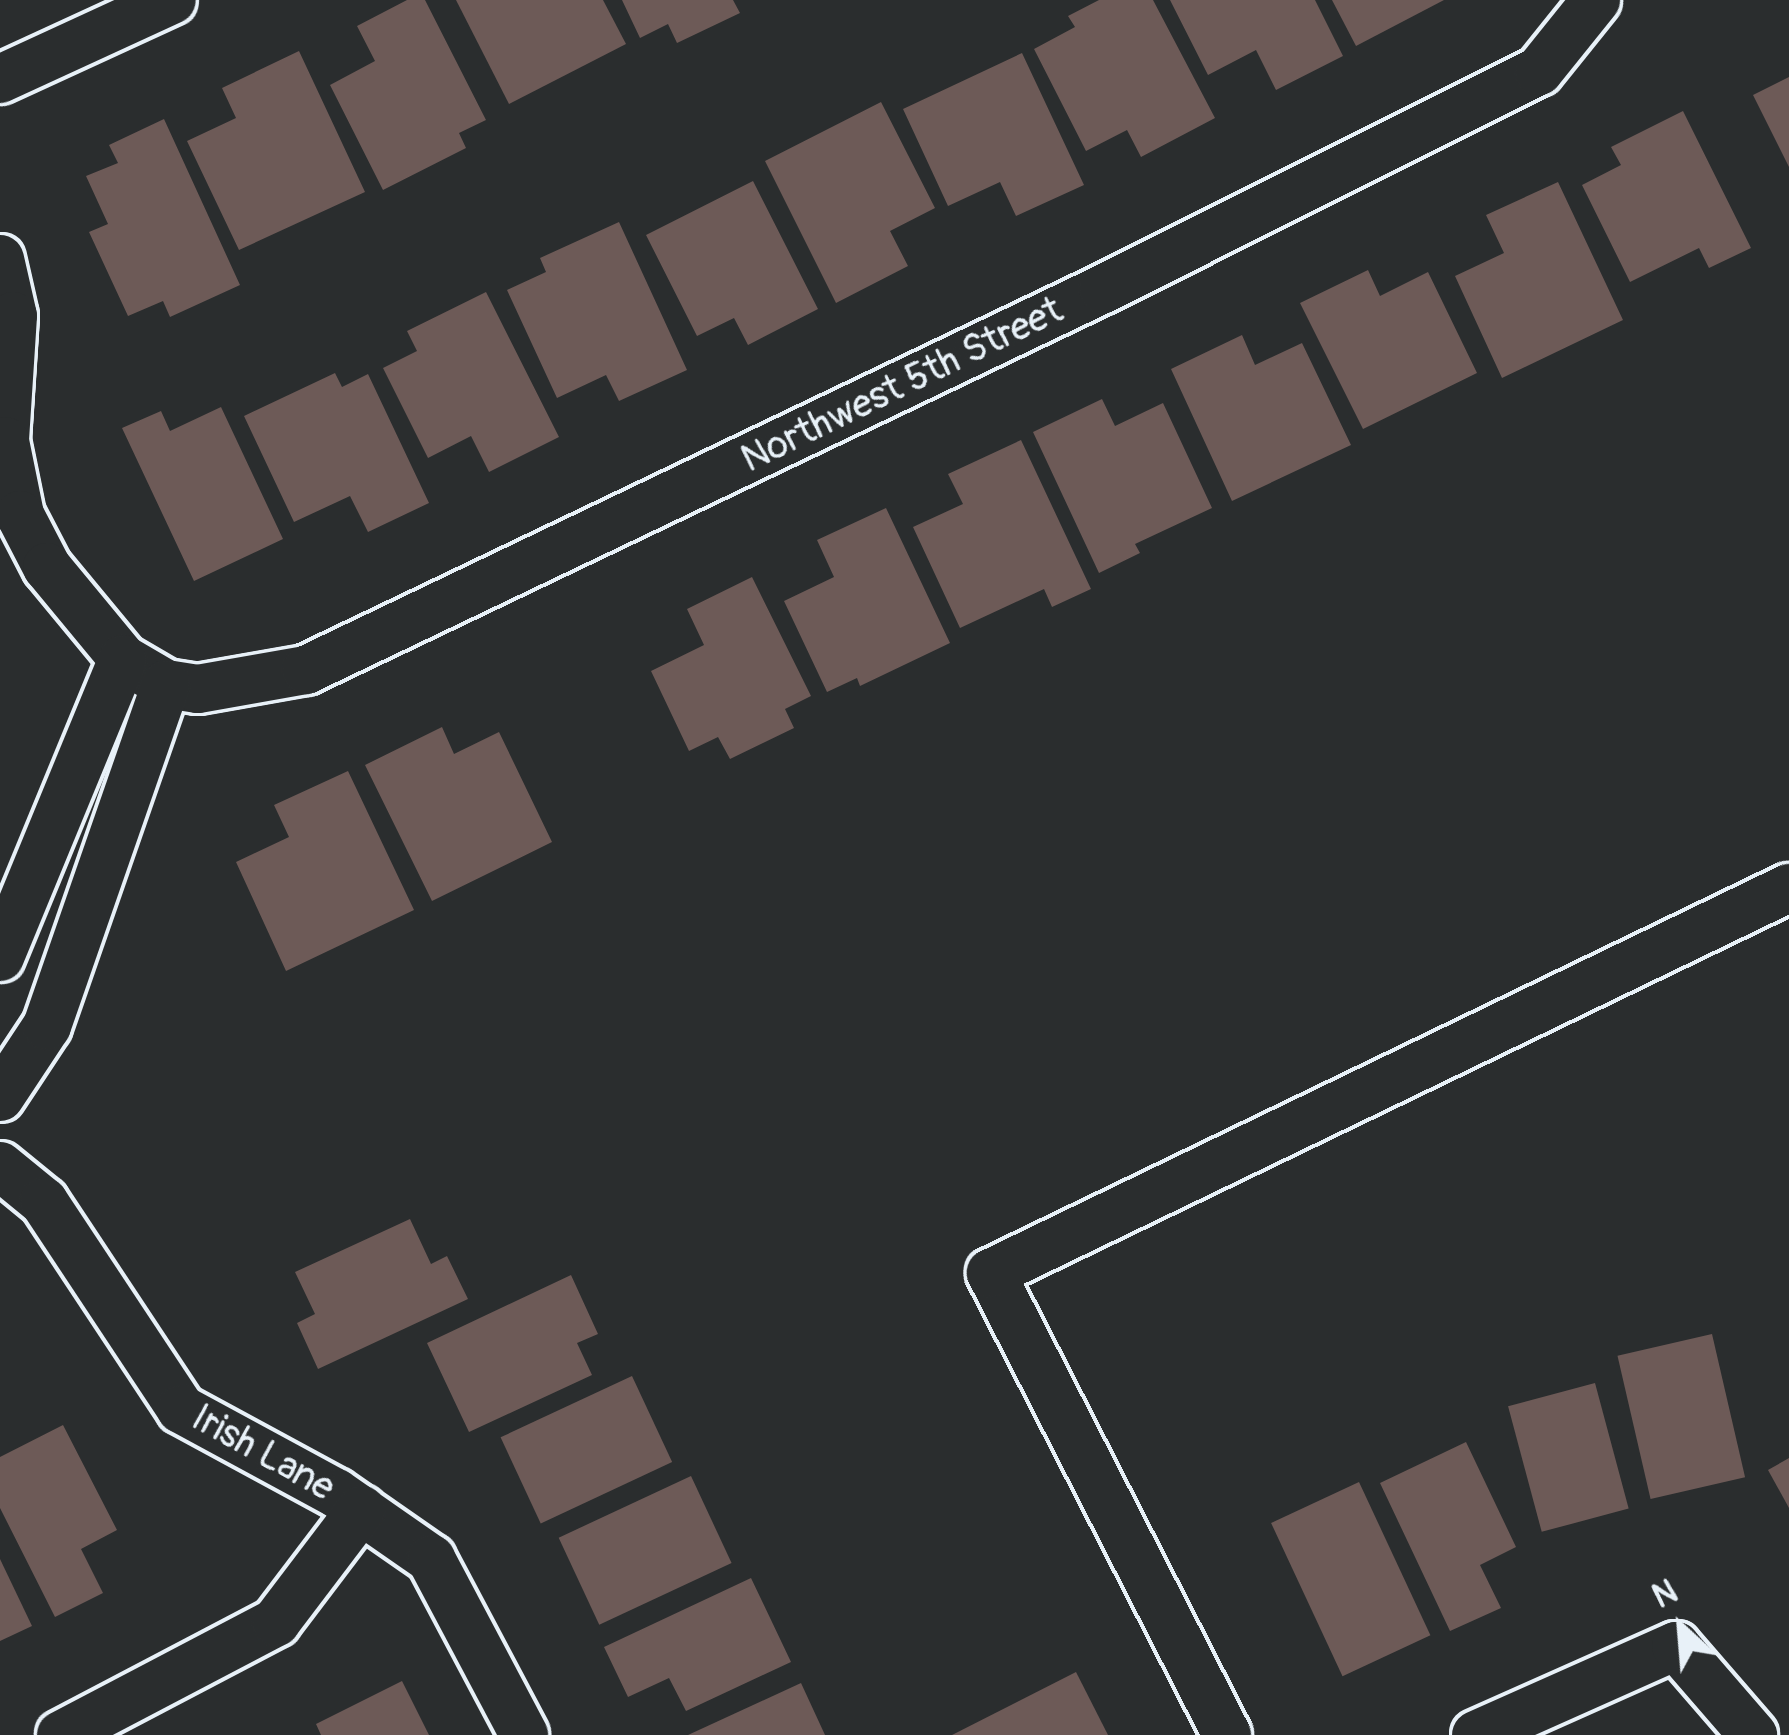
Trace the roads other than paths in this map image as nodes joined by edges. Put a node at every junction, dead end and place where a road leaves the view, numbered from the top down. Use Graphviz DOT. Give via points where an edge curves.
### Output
graph roads {
  1 [pos="172,0"];
  2 [pos="1596,0"];
  3 [pos="0,79"];
  4 [pos="0,260"];
  5 [pos="123,659"];
  6 [pos="166,684"];
  7 [pos="1789,887"];
  8 [pos="0,957"];
  9 [pos="0,1097"];
  10 [pos="0,1166"];
  11 [pos="361,1510"];
  12 [pos="62,1735"];
  13 [pos="524,1735"];
  14 [pos="1227,1735"];
  15 [pos="1476,1735"];
  16 [pos="1753,1735"];
  1 -- 3 [label="street"];
  2 -- 6 [label="street, Northwest 5th Street" via="1540,71 306,670 198,689"];
  4 -- 5 [label="street" via="13,316 5,441 14,497 47,567"];
  5 -- 6 [label="street, Northwest 5th Street"];
  5 -- 8 [label="street"];
  6 -- 9 [label="street" via="47,1026"];
  7 -- 14 [label="street" via="992,1273"];
  10 -- 11 [label="street, Irish Lane" via="44,1202 181,1409"];
  11 -- 12 [label="street" via="276,1622"];
  11 -- 13 [label="street, Irish Lane" via="431,1558"];
  15 -- 16 [label="street" via="1676,1646"];
}
